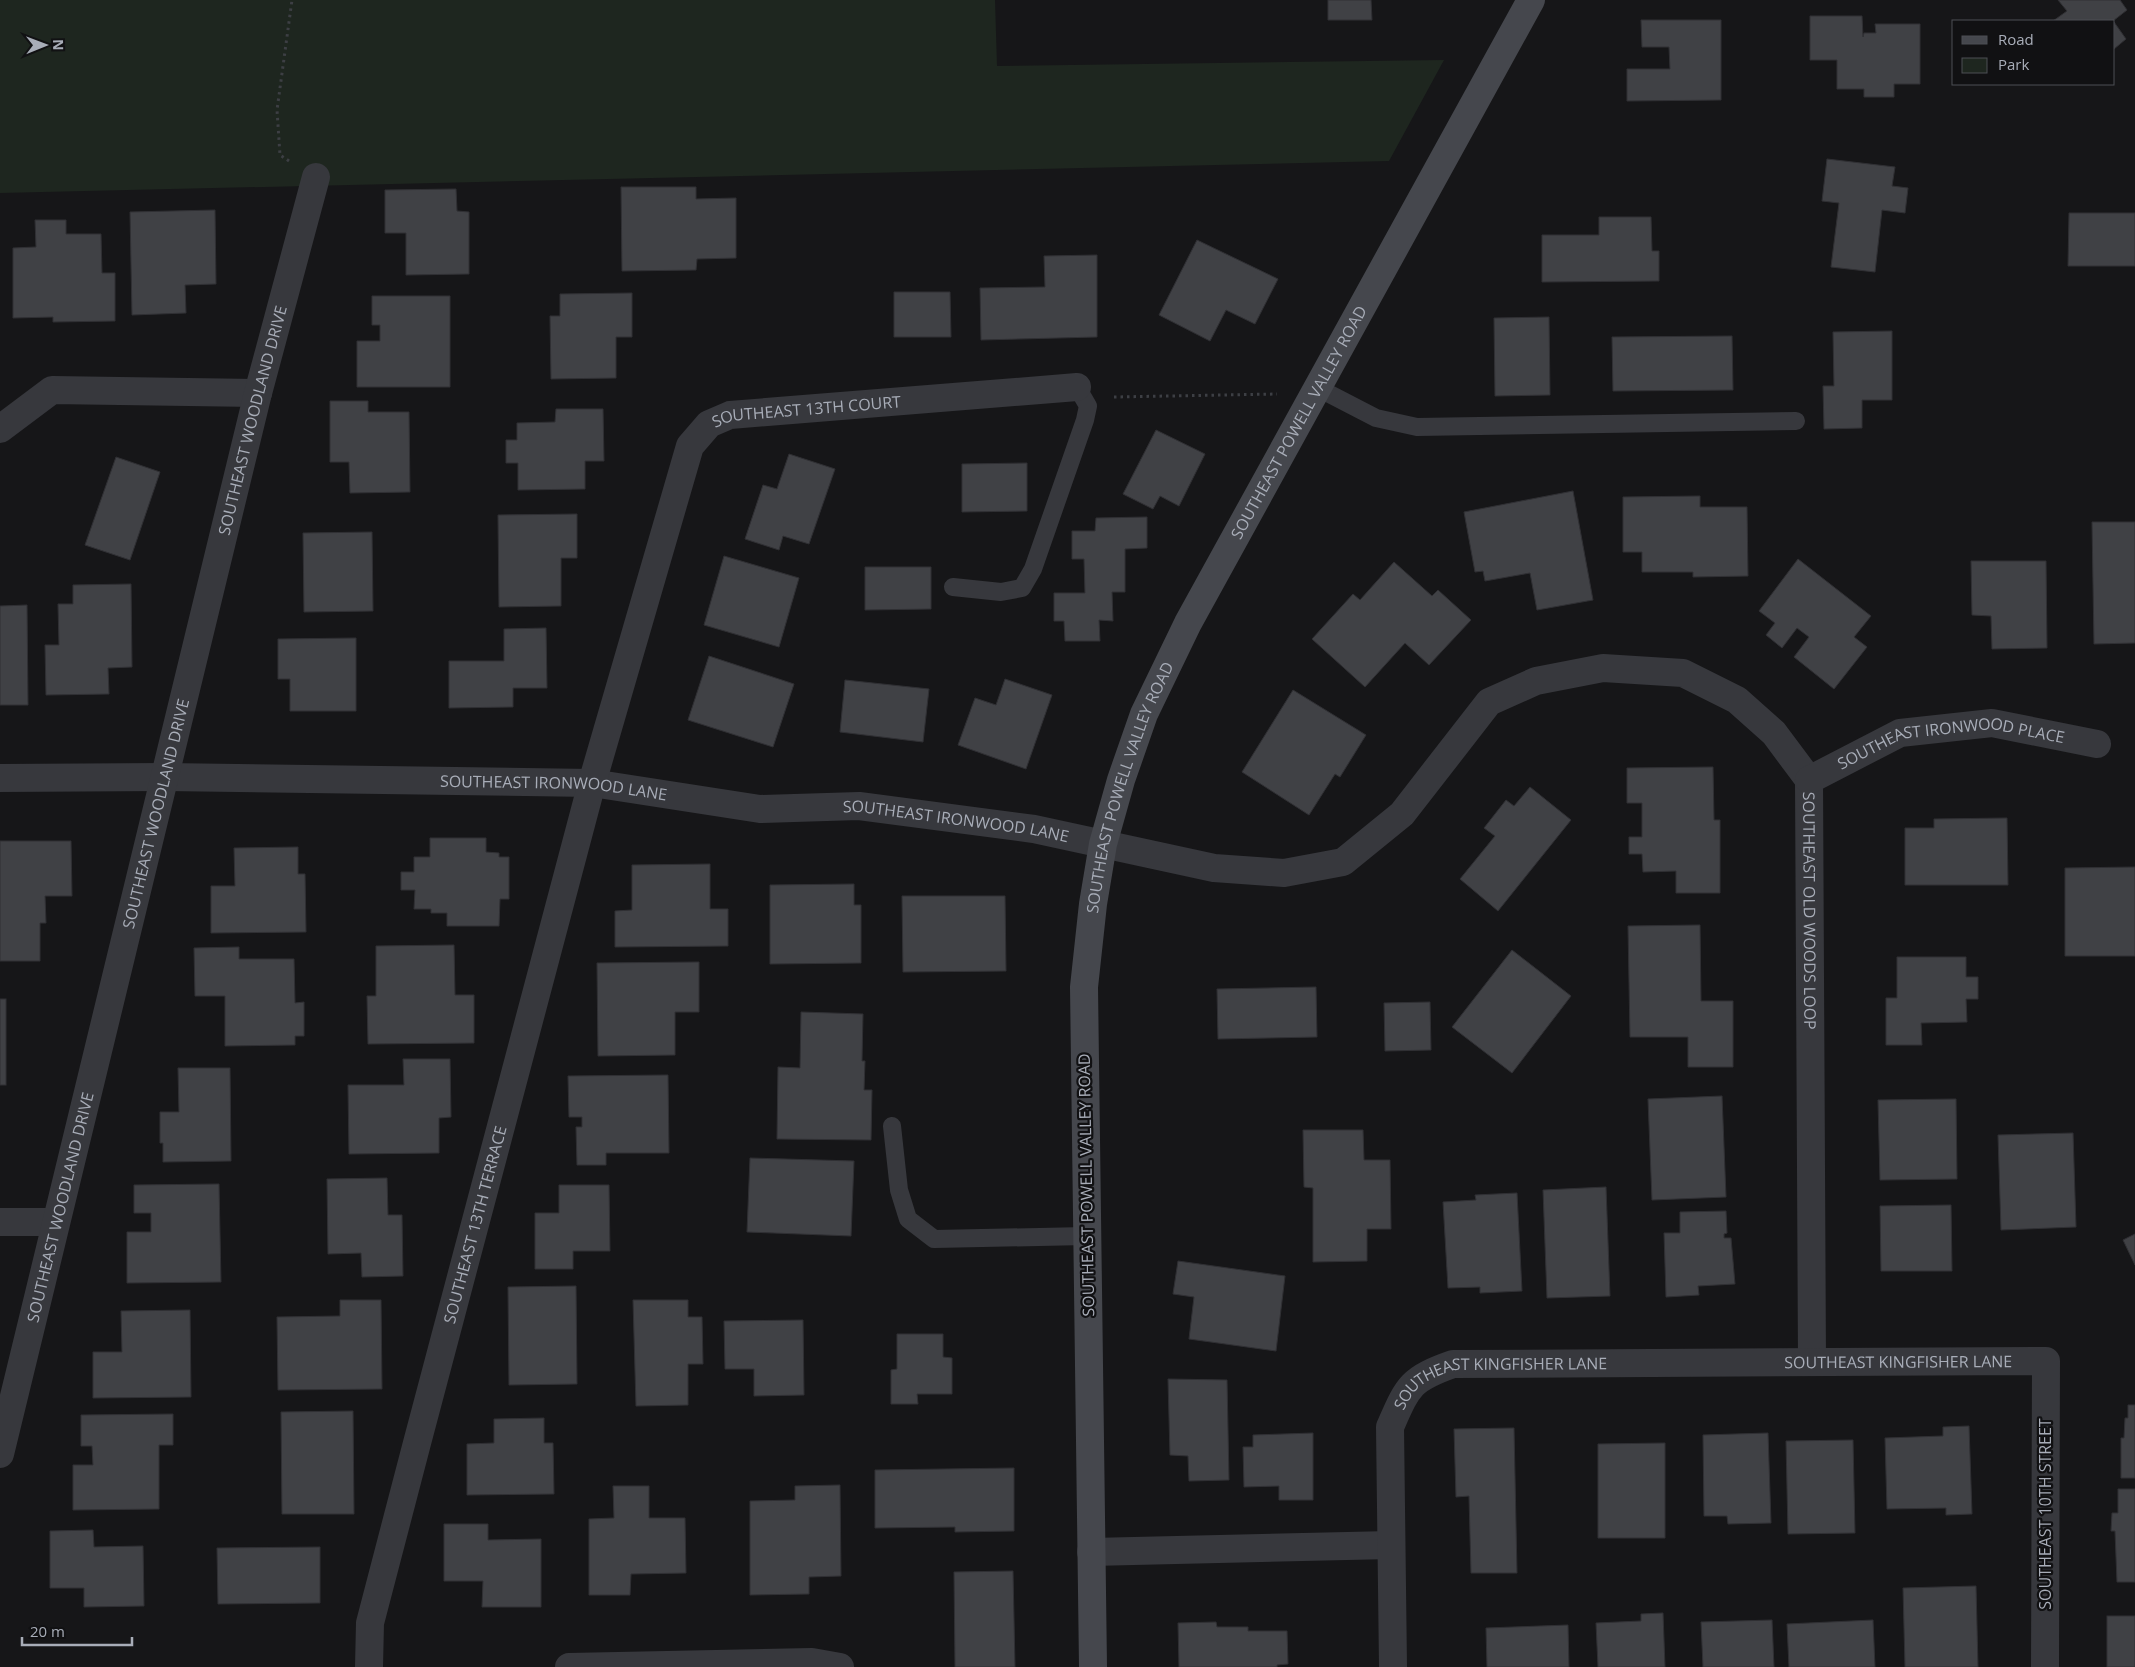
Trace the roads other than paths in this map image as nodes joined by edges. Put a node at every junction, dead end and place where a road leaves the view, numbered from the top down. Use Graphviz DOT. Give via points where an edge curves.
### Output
graph roads {
  1 [pos="1531,0"];
  2 [pos="316,177"];
  3 [pos="1078,387"];
  4 [pos="1317,390"];
  5 [pos="258,393"];
  6 [pos="1796,422"];
  7 [pos="0,429"];
  8 [pos="953,587"];
  9 [pos="2097,744"];
  10 [pos="165,777"];
  11 [pos="0,778"];
  12 [pos="1809,780"];
  13 [pos="592,784"];
  14 [pos="1103,844"];
  15 [pos="892,1126"];
  16 [pos="0,1222"];
  17 [pos="55,1222"];
  18 [pos="1086,1236"];
  19 [pos="2046,1361"];
  20 [pos="1812,1362"];
  21 [pos="0,1454"];
  22 [pos="1391,1545"];
  23 [pos="1091,1552"];
  24 [pos="369,1667"];
  25 [pos="569,1667"];
  26 [pos="840,1667"];
  27 [pos="1092,1667"];
  28 [pos="1394,1667"];
  29 [pos="2044,1667"];
  1 -- 4 [label="main road, SOUTHEAST POWELL VALLEY ROAD"];
  2 -- 5 [label="street, SOUTHEAST WOODLAND DRIVE"];
  3 -- 8 [label="lane" via="1088,406 1085,420 1033,569 1022,588 1000,592"];
  3 -- 13 [label="street, SOUTHEAST 13TH COURT" via="730,414 709,424 690,446"];
  4 -- 6 [label="lane" via="1376,418 1417,427"];
  4 -- 14 [label="main road, SOUTHEAST POWELL VALLEY ROAD" via="1188,623 1144,714"];
  5 -- 7 [label="street" via="52,390"];
  5 -- 10 [label="street, SOUTHEAST WOODLAND DRIVE"];
  9 -- 12 [label="street, SOUTHEAST IRONWOOD PLACE" via="1992,723 1900,732"];
  10 -- 11 [label="street, SOUTHEAST IRONWOOD LANE"];
  10 -- 13 [label="street, SOUTHEAST IRONWOOD LANE"];
  10 -- 17 [label="street, SOUTHEAST WOODLAND DRIVE"];
  12 -- 14 [label="street, SOUTHEAST OLD WOODS LOOP" via="1774,733 1737,700 1683,673 1603,668 1536,680 1488,702 1402,814 1343,862 1284,873 1214,868"];
  12 -- 20 [label="street, SOUTHEAST OLD WOODS LOOP"];
  13 -- 14 [label="street, SOUTHEAST IRONWOOD LANE" via="760,809 859,806 1034,829"];
  13 -- 24 [label="street, SOUTHEAST 13TH TERRACE" via="370,1623"];
  14 -- 18 [label="main road, SOUTHEAST POWELL VALLEY ROAD" via="1090,922 1084,987"];
  15 -- 18 [label="lane" via="898,1190 908,1219 934,1239"];
  16 -- 17 [label="street"];
  17 -- 21 [label="street, SOUTHEAST WOODLAND DRIVE"];
  18 -- 23 [label="main road, SOUTHEAST POWELL VALLEY ROAD"];
  19 -- 20 [label="street, SOUTHEAST KINGFISHER LANE"];
  19 -- 29 [label="street, SOUTHEAST 10TH STREET"];
  20 -- 22 [label="street, SOUTHEAST KINGFISHER LANE" via="1453,1364 1425,1374 1405,1392 1390,1427"];
  22 -- 23 [label="street"];
  22 -- 28 [label="street, SOUTHEAST KINGFISHER LANE"];
  23 -- 27 [label="main road, SOUTHEAST POWELL VALLEY ROAD"];
  25 -- 26 [label="street" via="812,1662"];
}
